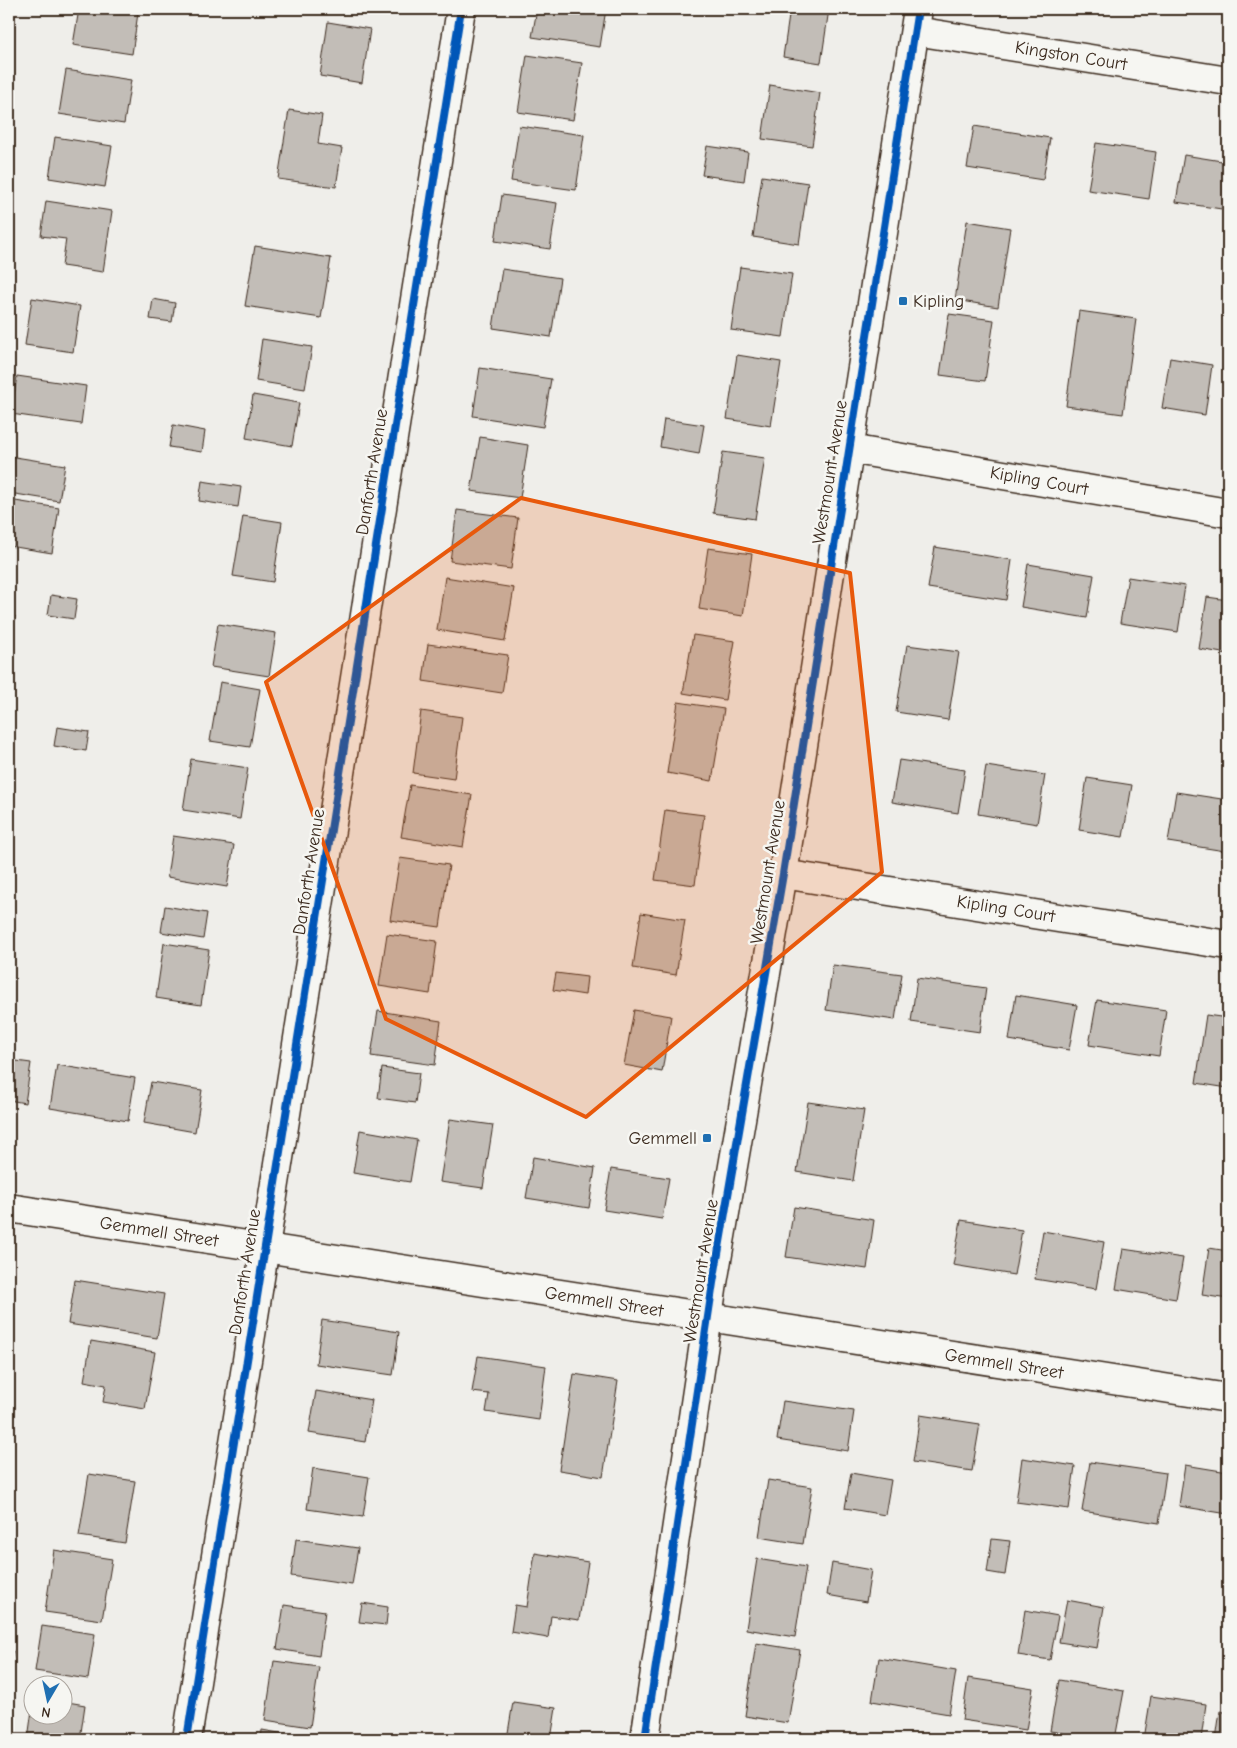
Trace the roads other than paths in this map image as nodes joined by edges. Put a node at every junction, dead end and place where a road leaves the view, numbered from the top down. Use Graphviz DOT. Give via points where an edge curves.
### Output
graph roads {
  1 [pos="461,9"];
  2 [pos="916,20"];
  3 [pos="1228,80"];
  4 [pos="849,449"];
  5 [pos="1228,513"];
  6 [pos="783,874"];
  7 [pos="1228,945"];
  8 [pos="9,1208"];
  9 [pos="264,1249"];
  10 [pos="709,1318"];
  11 [pos="1228,1398"];
  12 [pos="187,1739"];
  13 [pos="645,1739"];
  1 -- 9 [label="street, Danforth Avenue"];
  2 -- 3 [label="street, Kingston Court"];
  2 -- 4 [label="street, Westmount Avenue"];
  4 -- 5 [label="street, Kipling Court"];
  4 -- 6 [label="street, Westmount Avenue"];
  6 -- 7 [label="street, Kipling Court"];
  6 -- 10 [label="street, Westmount Avenue"];
  8 -- 9 [label="street, Gemmell Street"];
  9 -- 10 [label="street, Gemmell Street"];
  9 -- 12 [label="street, Danforth Avenue"];
  10 -- 11 [label="street, Gemmell Street"];
  10 -- 13 [label="street, Westmount Avenue"];
}
